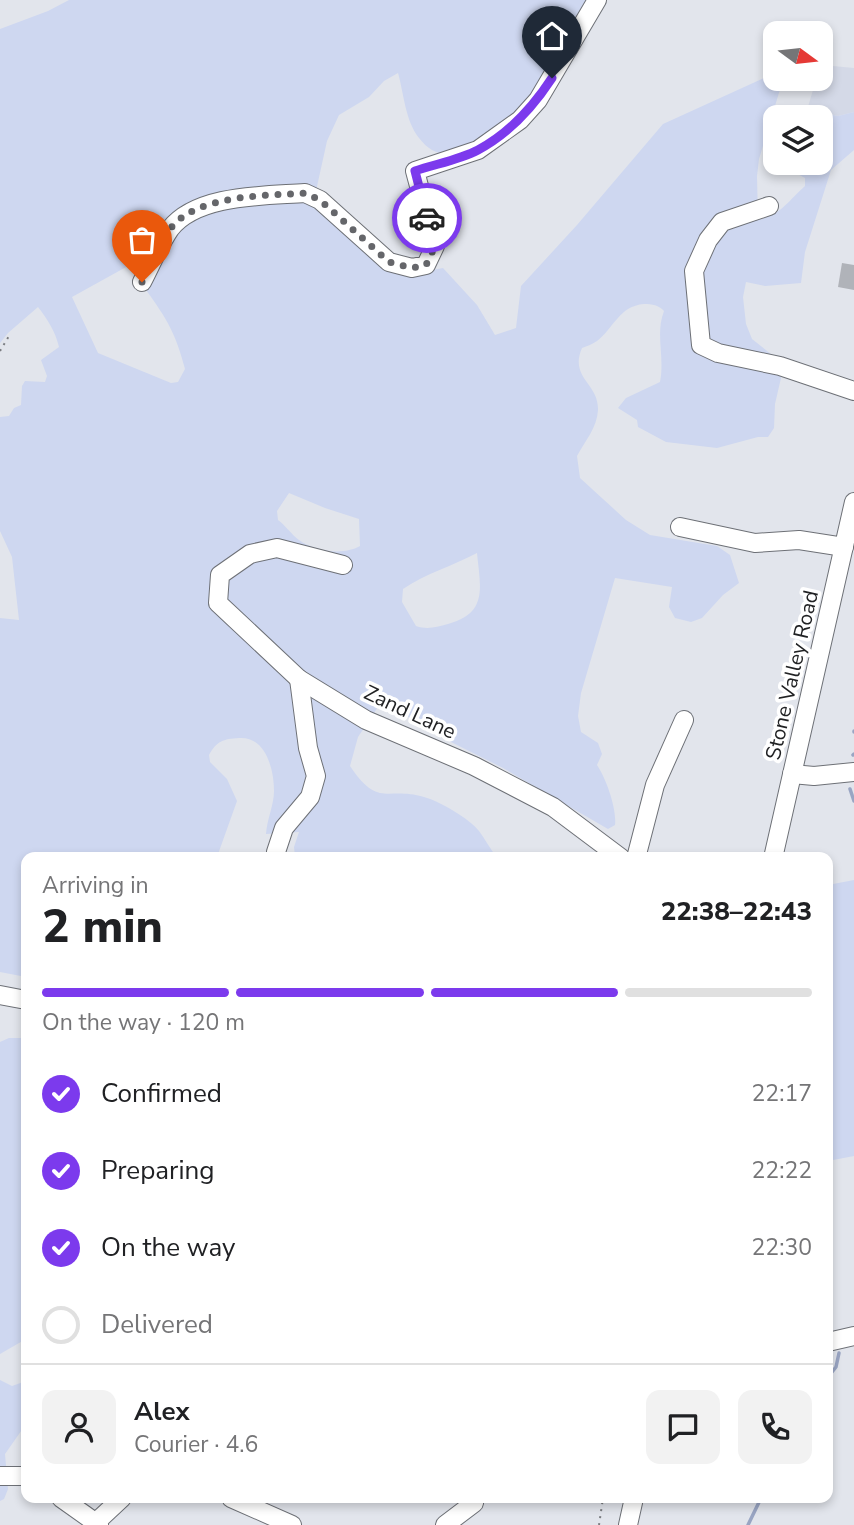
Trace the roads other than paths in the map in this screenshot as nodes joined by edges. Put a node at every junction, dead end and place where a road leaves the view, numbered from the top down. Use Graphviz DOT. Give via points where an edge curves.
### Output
graph roads {
  1 [pos="597,0"];
  2 [pos="769,206"];
  3 [pos="142,282"];
  4 [pos="854,391"];
  5 [pos="854,502"];
  6 [pos="680,527"];
  7 [pos="844,547"];
  8 [pos="343,565"];
  9 [pos="299,678"];
  10 [pos="684,720"];
  11 [pos="854,772"];
  12 [pos="792,774"];
  13 [pos="276,852"];
  14 [pos="613,852"];
  15 [pos="638,852"];
  16 [pos="774,852"];
  17 [pos="0,995"];
  18 [pos="21,999"];
  19 [pos="854,1336"];
  20 [pos="833,1341"];
  21 [pos="0,1476"];
  22 [pos="21,1476"];
  23 [pos="68,1503"];
  24 [pos="117,1503"];
  25 [pos="242,1503"];
  26 [pos="474,1503"];
  27 [pos="633,1503"];
  28 [pos="96,1524"];
  29 [pos="292,1525"];
  30 [pos="445,1525"];
  31 [pos="628,1525"];
  1 -- 3 [label="street" via="538,100 520,120 478,150 415,171 435,246 426,265 412,268 389,262 320,200 305,193 204,205 171,229"];
  2 -- 4 [label="street" via="722,222 708,240 694,271 701,345"];
  5 -- 7 [label="street, Stone Valley Road"];
  6 -- 7 [label="street" via="755,543 799,540"];
  7 -- 12 [label="street, Stone Valley Road"];
  8 -- 9 [label="street, Zand Lane" via="277,548 250,554 220,575 218,603"];
  9 -- 13 [label="street" via="316,776 310,797 284,828"];
  9 -- 14 [label="street, Zand Lane" via="366,720 474,766 553,807"];
  10 -- 15 [label="street" via="655,785"];
  11 -- 12 [label="street"];
  12 -- 16 [label="street, Stone Valley Road"];
  17 -- 18 [label="street"];
  19 -- 20 [label="street"];
  21 -- 22 [label="street"];
  23 -- 28 [label="street"];
  24 -- 28 [label="street"];
  25 -- 29 [label="street"];
  26 -- 30 [label="street"];
  27 -- 31 [label="street"];
}
